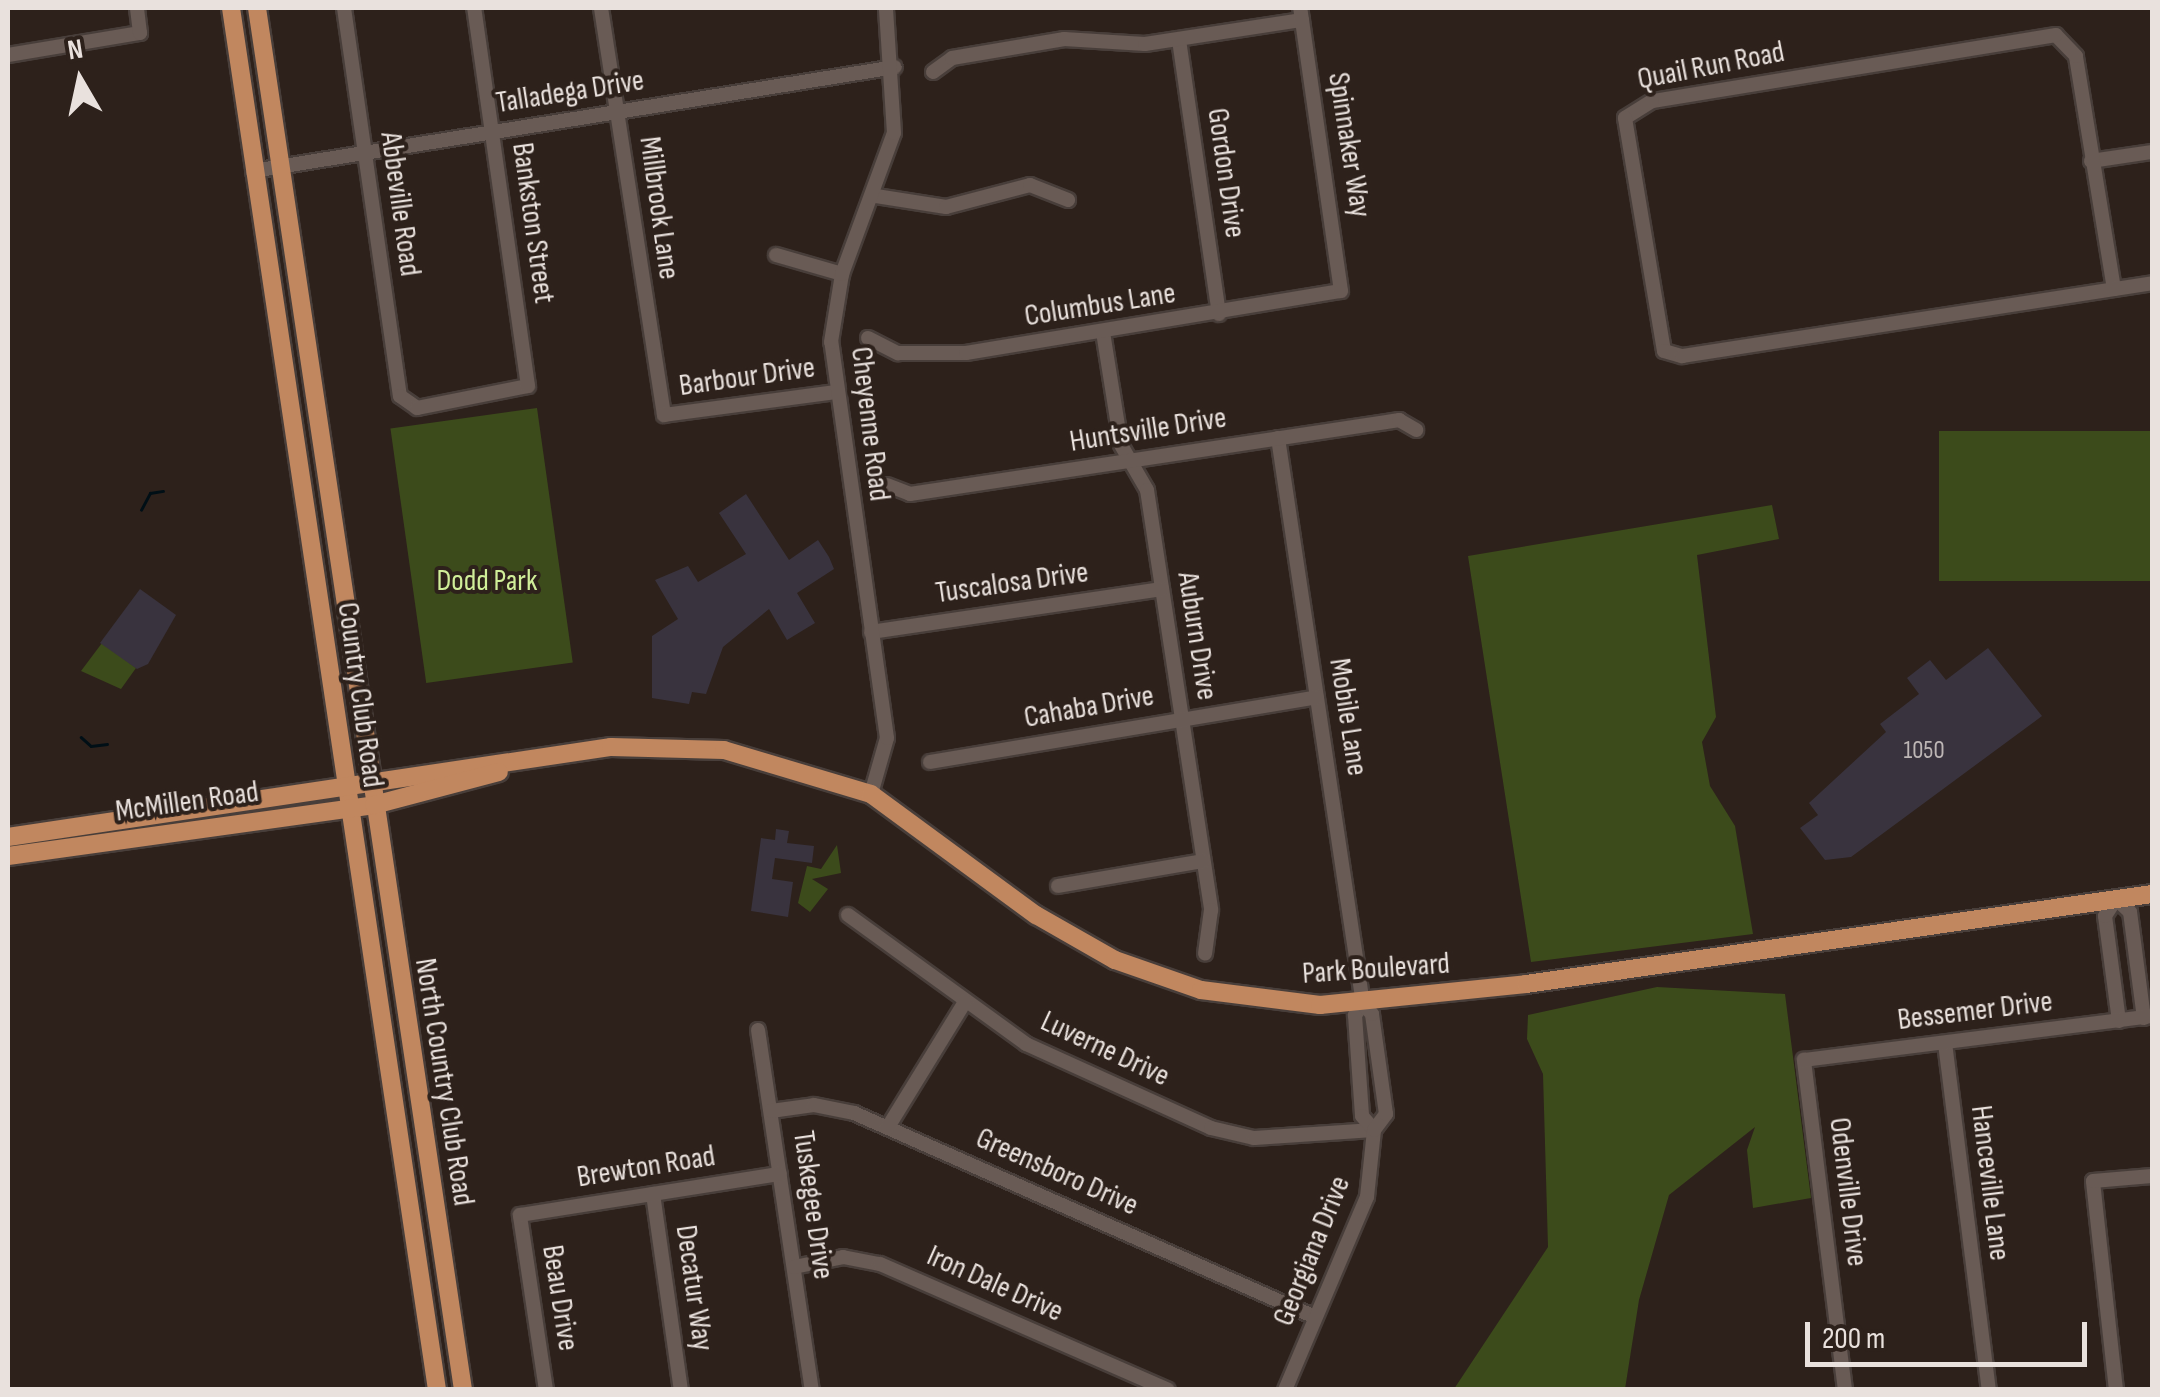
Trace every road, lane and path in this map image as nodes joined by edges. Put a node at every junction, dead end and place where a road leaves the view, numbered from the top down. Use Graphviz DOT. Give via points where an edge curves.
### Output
graph roads {
  1 [pos="137,8"];
  2 [pos="231,8"];
  3 [pos="257,8"];
  4 [pos="344,8"];
  5 [pos="474,8"];
  6 [pos="601,8"];
  7 [pos="886,8"];
  8 [pos="1301,14"];
  9 [pos="1178,40"];
  10 [pos="8,56"];
  11 [pos="895,67"];
  12 [pos="932,72"];
  13 [pos="618,112"];
  14 [pos="492,133"];
  15 [pos="2152,152"];
  16 [pos="364,153"];
  17 [pos="2092,161"];
  18 [pos="279,166"];
  19 [pos="253,171"];
  20 [pos="876,196"];
  21 [pos="1068,200"];
  22 [pos="776,256"];
  23 [pos="842,274"];
  24 [pos="2152,283"];
  25 [pos="2114,289"];
  26 [pos="1341,292"];
  27 [pos="1220,314"];
  28 [pos="1103,332"];
  29 [pos="868,338"];
  30 [pos="836,392"];
  31 [pos="405,407"];
  32 [pos="664,415"];
  33 [pos="1416,430"];
  34 [pos="1278,438"];
  35 [pos="1130,460"];
  36 [pos="887,485"];
  37 [pos="332,528"];
  38 [pos="308,532"];
  39 [pos="1162,589"];
  40 [pos="871,632"];
  41 [pos="1317,698"];
  42 [pos="1182,719"];
  43 [pos="543,757"];
  44 [pos="930,762"];
  45 [pos="370,783"];
  46 [pos="345,786"];
  47 [pos="871,794"];
  48 [pos="374,805"];
  49 [pos="349,809"];
  50 [pos="8,837"];
  51 [pos="8,856"];
  52 [pos="1204,862"];
  53 [pos="1058,886"];
  54 [pos="2152,894"];
  55 [pos="2116,899"];
  56 [pos="848,915"];
  57 [pos="1206,954"];
  58 [pos="964,1002"];
  59 [pos="1363,1004"];
  60 [pos="2148,1017"];
  61 [pos="2119,1021"];
  62 [pos="758,1030"];
  63 [pos="1945,1043"];
  64 [pos="1804,1060"];
  65 [pos="771,1112"];
  66 [pos="888,1127"];
  67 [pos="1374,1130"];
  68 [pos="780,1174"];
  69 [pos="2152,1176"];
  70 [pos="653,1194"];
  71 [pos="520,1215"];
  72 [pos="794,1267"];
  73 [pos="1315,1317"];
  74 [pos="457,1352"];
  75 [pos="432,1356"];
  76 [pos="437,1390"];
  77 [pos="463,1390"];
  78 [pos="546,1390"];
  79 [pos="681,1390"];
  80 [pos="812,1390"];
  81 [pos="1168,1390"];
  82 [pos="1285,1390"];
  83 [pos="1845,1390"];
  84 [pos="1989,1390"];
  85 [pos="2116,1390"];
  1 -- 10 [label="street" via="140,34"];
  2 -- 19 [label="main road, Country Club Road"];
  3 -- 18 [label="main road, Country Club Road"];
  4 -- 16 [label="street, Abbeville Road"];
  5 -- 14 [label="street, Bankston Street"];
  6 -- 13 [label="street, Millbrook Lane"];
  7 -- 11 [label="street, Cheyenne Road"];
  8 -- 9 [label="street"];
  8 -- 26 [label="street, Spinnaker Way"];
  9 -- 12 [label="street" via="1064,39 952,58"];
  9 -- 27 [label="street, Gordon Drive"];
  11 -- 13 [label="street, Talladega Drive"];
  11 -- 20 [label="street, Cheyenne Road" via="894,134"];
  13 -- 14 [label="street, Talladega Drive"];
  13 -- 32 [label="street, Millbrook Lane"];
  14 -- 16 [label="street, Talladega Drive"];
  14 -- 31 [label="street, Bankston Street" via="528,386"];
  15 -- 17 [label="street"];
  16 -- 18 [label="street, Talladega Drive"];
  16 -- 31 [label="street, Abbeville Road"];
  17 -- 25 [label="street, Quail Run Road"];
  17 -- 25 [label="street, Quail Run Road" via="2076,56 2056,35 1652,101 1629,110 1624,125 1664,351 1682,356"];
  18 -- 19 [label="street, Talladega Drive"];
  18 -- 37 [label="main road, Country Club Road"];
  19 -- 38 [label="main road, Country Club Road"];
  20 -- 21 [label="street" via="946,207 1030,185"];
  20 -- 23 [label="street, Cheyenne Road"];
  22 -- 23 [label="street"];
  23 -- 30 [label="street, Cheyenne Road" via="831,342"];
  24 -- 25 [label="street, Quail Run Road"];
  26 -- 27 [label="street, Columbus Lane"];
  27 -- 28 [label="street, Columbus Lane"];
  28 -- 29 [label="street, Columbus Lane" via="934,355 898,354"];
  28 -- 35 [label="street, Auburn Drive"];
  30 -- 32 [label="street, Barbour Drive"];
  30 -- 40 [label="street, Cheyenne Road"];
  33 -- 34 [label="street, Huntsville Drive" via="1399,420"];
  34 -- 35 [label="street, Huntsville Drive"];
  34 -- 41 [label="street, Mobile Lane"];
  35 -- 36 [label="street, Huntsville Drive" via="910,494"];
  35 -- 39 [label="street, Auburn Drive" via="1147,490"];
  37 -- 38 [label="main road"];
  37 -- 45 [label="main road, Country Club Road"];
  38 -- 46 [label="main road, Country Club Road"];
  39 -- 40 [label="street, Tuscalosa Drive"];
  39 -- 42 [label="street, Auburn Drive"];
  40 -- 47 [label="street, Cheyenne Road" via="888,750"];
  41 -- 42 [label="street, Cahaba Drive"];
  41 -- 59 [label="street, Mobile Lane"];
  42 -- 44 [label="street, Cahaba Drive"];
  42 -- 52 [label="street, Auburn Drive"];
  43 -- 45 [label="main road, Park Boulevard"];
  43 -- 47 [label="main road, Park Boulevard" via="623,746 724,750"];
  43 -- 48 [label="main road, Park Boulevard"];
  45 -- 46 [label="main road, Park Boulevard"];
  45 -- 48 [label="main road, North Country Club Road"];
  46 -- 49 [label="main road, Country Club Road"];
  46 -- 50 [label="main road, McMillen Road"];
  47 -- 59 [label="main road, Park Boulevard" via="1036,915 1115,960 1224,994"];
  48 -- 49 [label="main road, McMillen Road"];
  48 -- 74 [label="main road, North Country Club Road"];
  49 -- 51 [label="main road, McMillen Road"];
  49 -- 75 [label="main road, Country Club Road"];
  52 -- 53 [label="street"];
  52 -- 57 [label="street, Auburn Drive" via="1214,933"];
  54 -- 55 [label="main road, Park Boulevard"];
  55 -- 59 [label="main road, Park Boulevard"];
  55 -- 60 [label="street" via="2130,912"];
  55 -- 61 [label="street" via="2106,916"];
  56 -- 58 [label="street, Luverne Drive"];
  58 -- 66 [label="street"];
  58 -- 67 [label="street, Luverne Drive" via="1026,1044 1211,1128 1254,1138"];
  59 -- 67 [label="street, Georgiana Drive" via="1356,1015 1362,1116"];
  59 -- 67 [label="street, Georgiana Drive" via="1372,1014 1386,1114"];
  60 -- 61 [label="street, Bessemer Drive"];
  61 -- 63 [label="street, Bessemer Drive"];
  62 -- 65 [label="street, Tuskegee Drive"];
  63 -- 64 [label="street, Bessemer Drive"];
  63 -- 84 [label="street, Hanceville Lane"];
  64 -- 83 [label="street, Odenville Drive"];
  65 -- 66 [label="street, Greensboro Drive" via="814,1105"];
  65 -- 68 [label="street, Tuskegee Drive"];
  66 -- 73 [label="street, Greensboro Drive"];
  67 -- 73 [label="street, Georgiana Drive" via="1367,1197"];
  68 -- 70 [label="street, Brewton Road"];
  68 -- 72 [label="street, Tuskegee Drive"];
  69 -- 85 [label="street" via="2093,1182"];
  70 -- 71 [label="street, Brewton Road"];
  70 -- 79 [label="street, Decatur Way"];
  71 -- 78 [label="street, Beau Drive"];
  72 -- 80 [label="street, Tuskegee Drive"];
  72 -- 81 [label="street, Iron Dale Drive" via="843,1256 880,1264"];
  73 -- 82 [label="street, Georgiana Drive"];
  74 -- 75 [label="main road"];
  74 -- 77 [label="main road, North Country Club Road"];
  75 -- 76 [label="main road, Country Club Road"];
}
